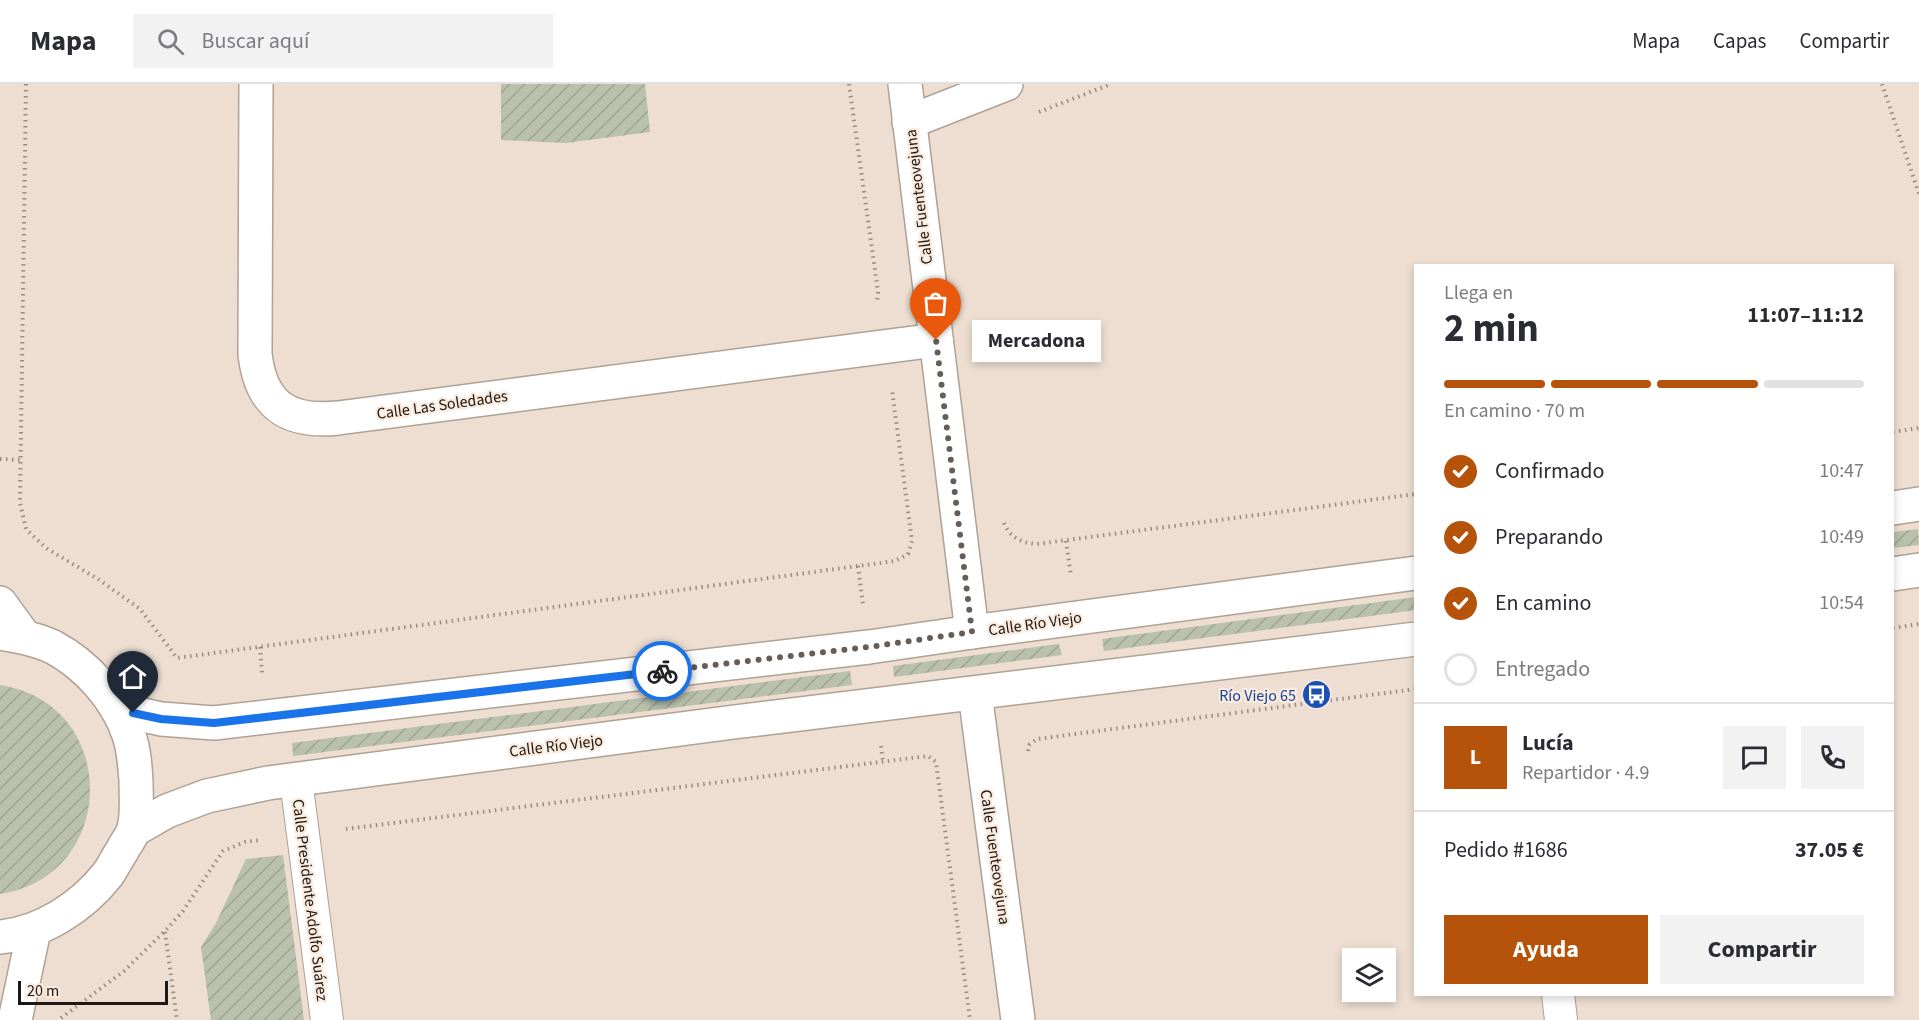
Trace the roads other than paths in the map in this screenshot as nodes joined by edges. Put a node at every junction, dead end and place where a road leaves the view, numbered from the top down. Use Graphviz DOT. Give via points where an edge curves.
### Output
graph roads {
  1 [pos="256,84"];
  2 [pos="904,84"];
  3 [pos="1006,84"];
  4 [pos="909,122"];
  5 [pos="936,340"];
  6 [pos="1919,504"];
  7 [pos="1894,508"];
  8 [pos="1919,570"];
  9 [pos="1414,573"];
  10 [pos="1894,574"];
  11 [pos="0,603"];
  12 [pos="972,632"];
  13 [pos="12,635"];
  14 [pos="1414,639"];
  15 [pos="975,693"];
  16 [pos="117,709"];
  17 [pos="296,780"];
  18 [pos="134,830"];
  19 [pos="34,930"];
  20 [pos="0,937"];
  21 [pos="1558,996"];
  22 [pos="15,1020"];
  23 [pos="327,1020"];
  24 [pos="1018,1020"];
  25 [pos="1561,1020"];
  1 -- 5 [label="main road, Calle Las Soledades" via="257,373 274,403 303,418 338,418"];
  2 -- 4 [label="main road, Calle Fuenteovejuna"];
  3 -- 4 [label="main road"];
  4 -- 5 [label="main road, Calle Fuenteovejuna"];
  5 -- 12 [label="main road, Calle Fuenteovejuna"];
  6 -- 7 [label="main road"];
  8 -- 10 [label="main road"];
  9 -- 12 [label="main road, Calle Río Viejo"];
  11 -- 13 [label="main road"];
  12 -- 16 [label="main road, Calle Río Viejo" via="214,723 161,719"];
  13 -- 16 [label="main road" via="53,648 79,664"];
  14 -- 15 [label="main road, Calle Río Viejo"];
  15 -- 17 [label="main road, Calle Río Viejo"];
  15 -- 24 [label="main road, Calle Fuenteovejuna"];
  16 -- 18 [label="main road" via="129,735 135,762"];
  17 -- 18 [label="main road, Calle Río Viejo" via="207,796 167,811"];
  17 -- 23 [label="street, Calle Presidente Adolfo Suárez"];
  18 -- 19 [label="main road" via="109,873 90,896"];
  19 -- 20 [label="main road"];
  19 -- 22 [label="main road"];
  21 -- 25 [label="street"];
}
